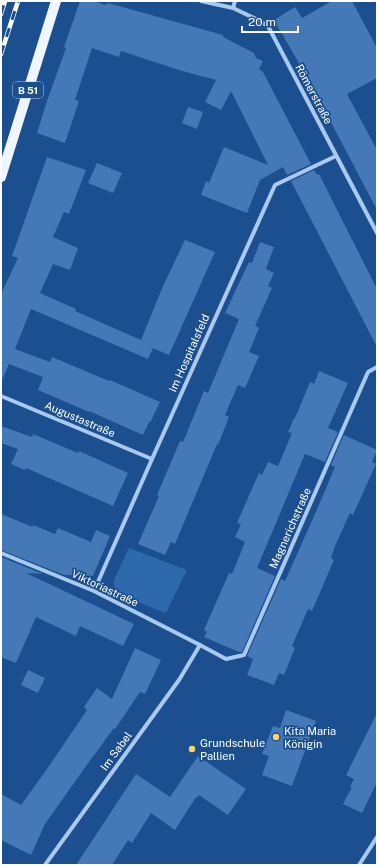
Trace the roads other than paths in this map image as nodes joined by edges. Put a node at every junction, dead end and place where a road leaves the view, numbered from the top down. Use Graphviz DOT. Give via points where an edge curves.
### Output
graph roads {
  1 [pos="56,1"];
  2 [pos="202,1"];
  3 [pos="235,1"];
  4 [pos="233,8"];
  5 [pos="336,156"];
  6 [pos="1,177"];
  7 [pos="377,233"];
  8 [pos="377,367"];
  9 [pos="1,396"];
  10 [pos="152,459"];
  11 [pos="1,553"];
  12 [pos="94,591"];
  13 [pos="200,645"];
  14 [pos="377,838"];
  15 [pos="45,865"];
  16 [pos="359,865"];
  1 -- 6 [label="main road, B 51"];
  2 -- 4 [label="street, Römerstraße"];
  3 -- 4 [label="street"];
  4 -- 5 [label="street, Römerstraße" via="268,26"];
  5 -- 7 [label="street, Römerstraße"];
  5 -- 10 [label="street, Im Hospitalsfeld" via="275,185"];
  8 -- 13 [label="street, Magnerichstraße" via="368,372 244,655 226,660"];
  9 -- 10 [label="street, Augustastraße"];
  10 -- 12 [label="street, Im Hospitalsfeld"];
  11 -- 12 [label="street, Viktoriastraße"];
  12 -- 13 [label="street, Viktoriastraße"];
  13 -- 15 [label="street, Im Sabel" via="179,680"];
  14 -- 16 [label="street"];
}
